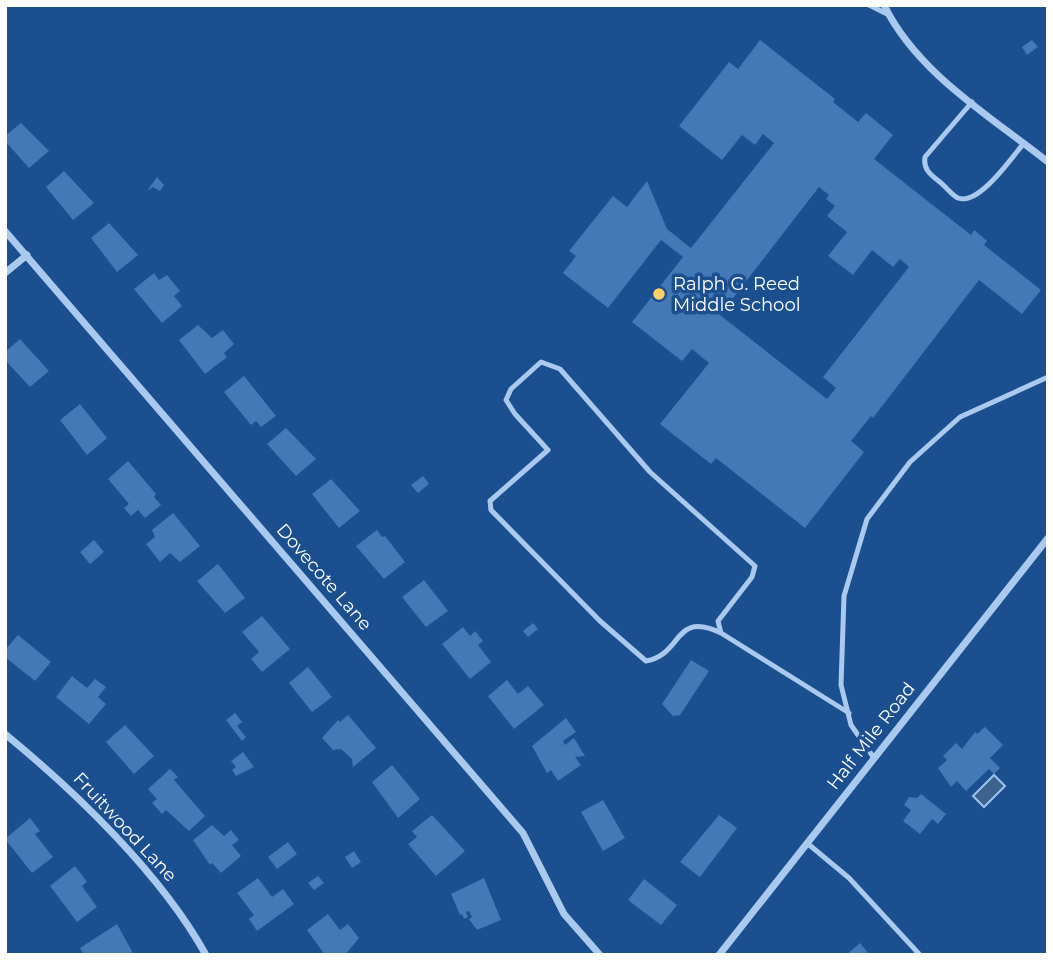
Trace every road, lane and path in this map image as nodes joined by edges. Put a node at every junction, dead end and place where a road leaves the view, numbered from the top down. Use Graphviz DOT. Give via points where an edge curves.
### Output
graph roads {
  1 [pos="869,5"];
  2 [pos="884,5"];
  3 [pos="889,15"];
  4 [pos="972,102"];
  5 [pos="1024,143"];
  6 [pos="1048,162"];
  7 [pos="5,231"];
  8 [pos="27,255"];
  9 [pos="5,273"];
  10 [pos="1048,377"];
  11 [pos="1048,538"];
  12 [pos="721,633"];
  13 [pos="849,713"];
  14 [pos="5,734"];
  15 [pos="874,758"];
  16 [pos="807,844"];
  17 [pos="206,955"];
  18 [pos="600,955"];
  19 [pos="719,955"];
  20 [pos="920,955"];
  1 -- 3 [label="lane"];
  2 -- 3 [label="street"];
  3 -- 4 [label="street" via="914,52"];
  4 -- 5 [label="street"];
  4 -- 5 [label="lane" via="924,164 959,198 981,193"];
  5 -- 6 [label="street"];
  7 -- 8 [label="street, Dovecote Lane"];
  8 -- 9 [label="street"];
  8 -- 18 [label="street, Dovecote Lane" via="523,832 564,914"];
  10 -- 13 [label="lane" via="960,417 910,462 867,519 844,596 841,685"];
  11 -- 15 [label="street, Half Mile Road"];
  12 -- 12 [label="lane" via="718,621 752,577 755,566 650,472 560,369 541,362 511,389 506,400 548,450 490,501 491,510 646,661 657,659 690,626 702,625"];
  12 -- 13 [label="lane"];
  13 -- 15 [label="lane"];
  14 -- 17 [label="street, Fruitwood Lane" via="95,816 184,915"];
  15 -- 16 [label="street, Half Mile Road"];
  16 -- 19 [label="street, Half Mile Road"];
  16 -- 20 [label="lane" via="849,878"];
}
